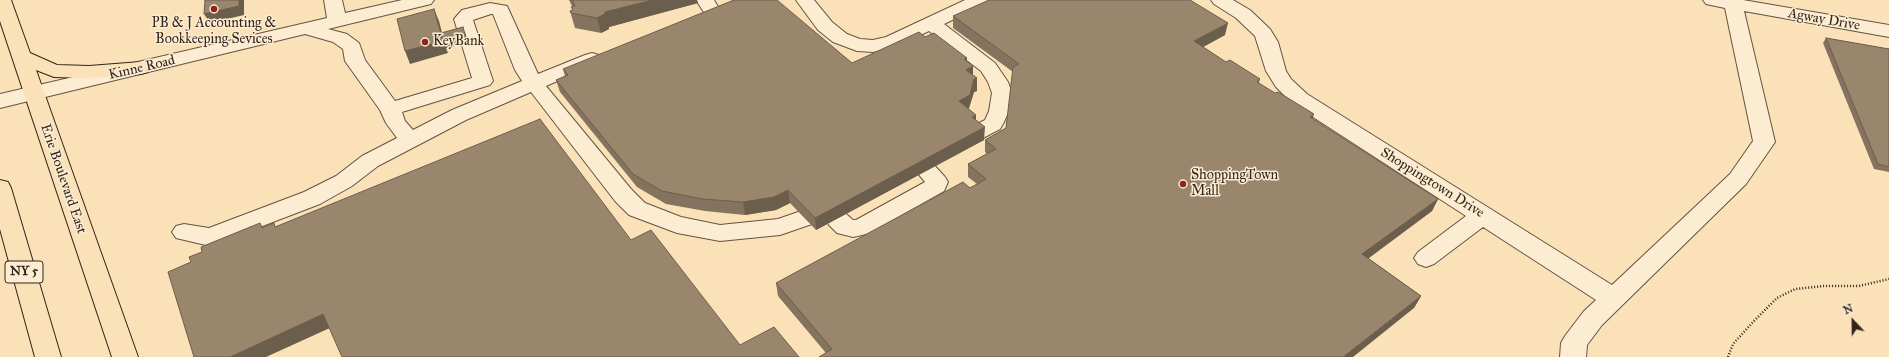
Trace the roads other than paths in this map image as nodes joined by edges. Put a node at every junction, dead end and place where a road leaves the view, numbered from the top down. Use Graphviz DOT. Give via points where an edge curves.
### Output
graph roads {
  1 [pos="2,0"];
  2 [pos="333,0"];
  3 [pos="425,0"];
  4 [pos="805,0"];
  5 [pos="980,0"];
  6 [pos="1220,0"];
  7 [pos="1712,0"];
  8 [pos="730,3"];
  9 [pos="1733,4"];
  10 [pos="704,9"];
  11 [pos="338,21"];
  12 [pos="931,23"];
  13 [pos="306,29"];
  14 [pos="1889,31"];
  15 [pos="611,51"];
  16 [pos="22,57"];
  17 [pos="141,68"];
  18 [pos="533,82"];
  19 [pos="35,94"];
  20 [pos="0,101"];
  21 [pos="390,109"];
  22 [pos="976,133"];
  23 [pos="409,139"];
  24 [pos="926,171"];
  25 [pos="0,188"];
  26 [pos="1483,215"];
  27 [pos="804,218"];
  28 [pos="837,219"];
  29 [pos="184,232"];
  30 [pos="1426,258"];
  31 [pos="1613,298"];
  32 [pos="48,357"];
  33 [pos="125,357"];
  34 [pos="1573,357"];
  1 -- 16 [label="main road, Erie Boulevard East"];
  2 -- 11 [label="street"];
  3 -- 11 [label="street, Kinne Road"];
  4 -- 12 [label="street" via="825,26 840,38 857,45 873,46 893,41"];
  5 -- 12 [label="street"];
  6 -- 26 [label="street, Shoppingtown Drive" via="1243,14 1263,33 1276,70 1283,82 1300,99"];
  7 -- 9 [label="street, Agway Drive"];
  8 -- 10 [label="street"];
  9 -- 14 [label="street, Agway Drive"];
  9 -- 31 [label="street" via="1764,142 1738,179"];
  11 -- 13 [label="street, Kinne Road"];
  12 -- 22 [label="street" via="988,67 998,82 1002,93 999,111 993,124"];
  13 -- 17 [label="street, Kinne Road"];
  13 -- 21 [label="street" via="340,38 352,47 355,61"];
  15 -- 18 [label="street"];
  16 -- 17 [label="main road" via="54,71 88,72"];
  16 -- 19 [label="main road, Erie Boulevard East"];
  17 -- 19 [label="street, Kinne Road"];
  18 -- 21 [label="street" via="525,70 501,10 490,8 469,14 463,19 483,81"];
  18 -- 23 [label="street"];
  18 -- 27 [label="street" via="637,210 677,225 720,233 780,227"];
  19 -- 20 [label="street, Kinne Road"];
  19 -- 33 [label="main road, Erie Boulevard East"];
  21 -- 23 [label="street" via="396,123"];
  23 -- 29 [label="street" via="362,166 344,181 312,198 210,237"];
  24 -- 28 [label="street" via="935,179 936,186 862,227 845,227"];
  25 -- 32 [label="main road, NY 5"];
  26 -- 30 [label="street"];
  26 -- 31 [label="street, Shoppingtown Drive"];
  31 -- 34 [label="street" via="1593,318 1574,343"];
}
